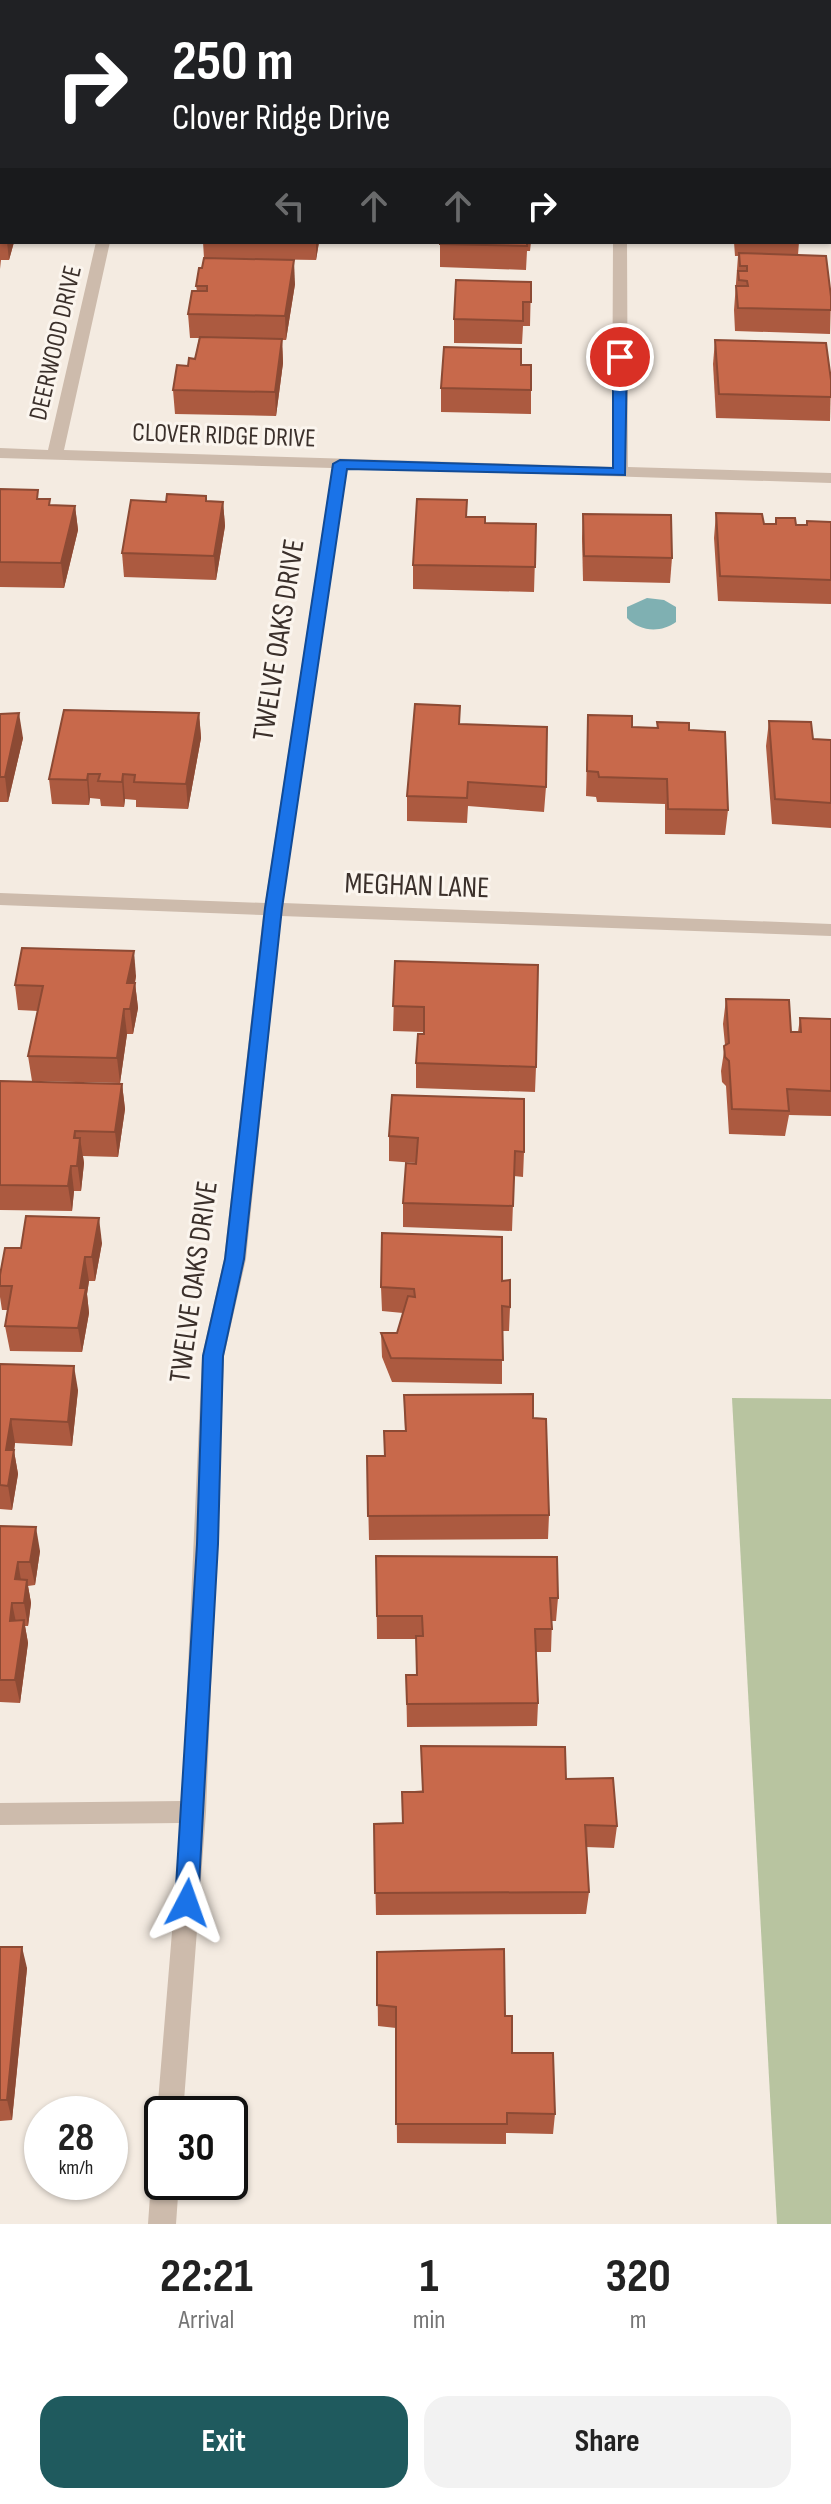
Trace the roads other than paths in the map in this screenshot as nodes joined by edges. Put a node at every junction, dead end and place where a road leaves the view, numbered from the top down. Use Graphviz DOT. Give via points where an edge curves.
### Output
graph roads {
  1 [pos="103,244"];
  2 [pos="620,244"];
  3 [pos="0,453"];
  4 [pos="55,454"];
  5 [pos="340,464"];
  6 [pos="620,472"];
  7 [pos="831,478"];
  8 [pos="0,899"];
  9 [pos="273,908"];
  10 [pos="831,930"];
  11 [pos="194,1812"];
  12 [pos="0,1814"];
  13 [pos="171,2096"];
  14 [pos="164,2200"];
  15 [pos="162,2224"];
  1 -- 4 [label="street, DEERWOOD DRIVE"];
  2 -- 6 [label="street"];
  3 -- 4 [label="street, CLOVER RIDGE DRIVE"];
  4 -- 5 [label="street, CLOVER RIDGE DRIVE"];
  5 -- 6 [label="street, CLOVER RIDGE DRIVE"];
  5 -- 9 [label="street, TWELVE OAKS DRIVE"];
  6 -- 7 [label="street, CLOVER RIDGE DRIVE"];
  8 -- 9 [label="street, MEGHAN LANE"];
  9 -- 10 [label="street, MEGHAN LANE"];
  9 -- 11 [label="street, TWELVE OAKS DRIVE" via="235,1259 213,1356"];
  11 -- 12 [label="street"];
  11 -- 13 [label="street, TWELVE OAKS DRIVE"];
  14 -- 15 [label="street"];
}
